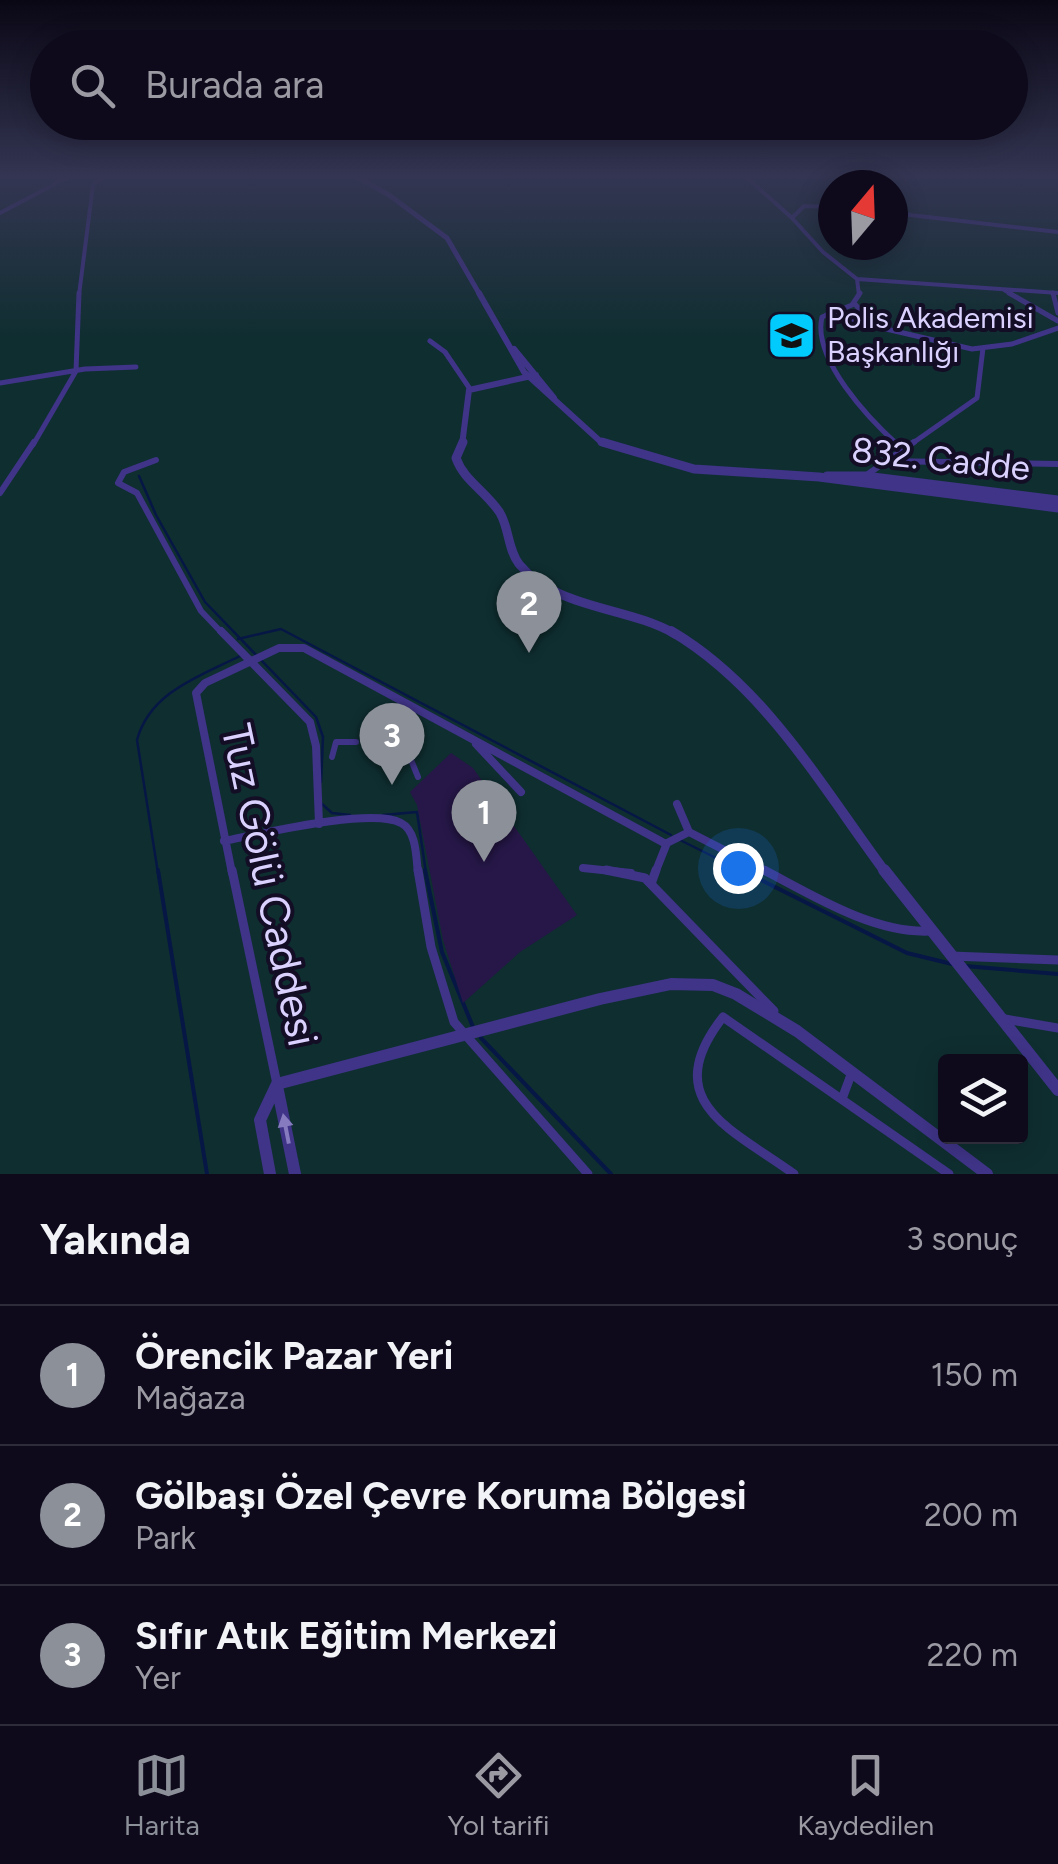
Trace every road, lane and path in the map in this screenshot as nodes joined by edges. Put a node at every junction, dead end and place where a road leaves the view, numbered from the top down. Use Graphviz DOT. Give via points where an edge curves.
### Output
graph roads {
  1 [pos="86,231"];
  2 [pos="438,231"];
  3 [pos="804,231"];
  4 [pos="858,278"];
  5 [pos="1003,290"];
  6 [pos="1055,293"];
  7 [pos="854,304"];
  8 [pos="826,315"];
  9 [pos="1058,321"];
  10 [pos="872,323"];
  11 [pos="430,340"];
  12 [pos="983,348"];
  13 [pos="136,367"];
  14 [pos="76,371"];
  15 [pos="531,374"];
  16 [pos="0,383"];
  17 [pos="470,390"];
  18 [pos="902,448"];
  19 [pos="156,460"];
  20 [pos="884,462"];
  21 [pos="1058,464"];
  22 [pos="865,476"];
  23 [pos="819,477"];
  24 [pos="0,493"];
  25 [pos="1058,504"];
  26 [pos="252,656"];
  27 [pos="471,740"];
  28 [pos="356,742"];
  29 [pos="332,757"];
  30 [pos="374,757"];
  31 [pos="418,777"];
  32 [pos="522,792"];
  33 [pos="677,804"];
  34 [pos="319,824"];
  35 [pos="675,837"];
  36 [pos="224,841"];
  37 [pos="583,868"];
  38 [pos="651,884"];
  39 [pos="930,932"];
  40 [pos="950,956"];
  41 [pos="1058,960"];
  42 [pos="998,1018"];
  43 [pos="784,1022"];
  44 [pos="1058,1028"];
  45 [pos="471,1031"];
  46 [pos="853,1072"];
  47 [pos="276,1084"];
  48 [pos="1058,1090"];
  49 [pos="842,1099"];
  50 [pos="270,1174"];
  51 [pos="295,1174"];
  52 [pos="588,1174"];
  53 [pos="794,1174"];
  54 [pos="948,1174"];
  55 [pos="986,1174"];
  1 -- 14 [label="street"];
  2 -- 15 [label="street, 832. Cadde"];
  3 -- 4 [label="street"];
  4 -- 5 [label="street"];
  4 -- 7 [label="street" via="862,294"];
  5 -- 6 [label="street"];
  5 -- 9 [label="street"];
  6 -- 9 [label="street"];
  7 -- 8 [label="street"];
  7 -- 10 [label="street"];
  8 -- 10 [label="street"];
  8 -- 18 [label="street" via="819,330 848,394"];
  9 -- 12 [label="street"];
  10 -- 12 [label="street" via="938,343"];
  11 -- 17 [label="street" via="445,349"];
  12 -- 18 [label="street" via="977,398"];
  13 -- 14 [label="street"];
  14 -- 16 [label="street"];
  14 -- 24 [label="street"];
  15 -- 17 [label="street"];
  15 -- 23 [label="street, 832. Cadde" via="593,438 710,471"];
  17 -- 39 [label="street" via="457,464 500,513 522,568 551,590 669,630 720,663 773,718"];
  18 -- 20 [label="street"];
  19 -- 26 [label="street" via="121,474 118,483 138,493 196,602"];
  20 -- 21 [label="street"];
  20 -- 22 [label="street"];
  22 -- 23 [label="street, 832. Cadde"];
  22 -- 25 [label="street, 832. Cadde"];
  23 -- 25 [label="street, 832. Cadde"];
  26 -- 27 [label="street, Tuz Gölü Caddesi" via="304,648"];
  26 -- 34 [label="street" via="314,729"];
  26 -- 36 [label="street, Tuz Gölü Caddesi" via="196,693"];
  27 -- 32 [label="street"];
  27 -- 35 [label="street, Tuz Gölü Caddesi"];
  28 -- 29 [label="street" via="336,742"];
  30 -- 31 [label="street" via="409,755"];
  33 -- 35 [label="street"];
  34 -- 36 [label="street"];
  34 -- 45 [label="street" via="392,820 408,829 448,1007"];
  35 -- 38 [label="street"];
  35 -- 39 [label="street, Tuz Gölü Caddesi" via="870,920 914,936"];
  36 -- 47 [label="street, Tuz Gölü Caddesi"];
  37 -- 38 [label="street" via="634,873"];
  38 -- 43 [label="street"];
  39 -- 40 [label="street"];
  40 -- 41 [label="street"];
  40 -- 42 [label="street"];
  42 -- 44 [label="street"];
  42 -- 48 [label="street"];
  43 -- 45 [label="street" via="724,989 683,984"];
  43 -- 46 [label="street"];
  45 -- 47 [label="street"];
  45 -- 52 [label="street"];
  46 -- 49 [label="street"];
  46 -- 55 [label="street"];
  47 -- 50 [label="street, Tuz Gölü Caddesi" via="260,1120"];
  51 -- 47 [label="street, Tuz Gölü Caddesi, one-way"];
  49 -- 53 [label="street" via="721,1018 696,1071 700,1100"];
  49 -- 54 [label="street"];
}
